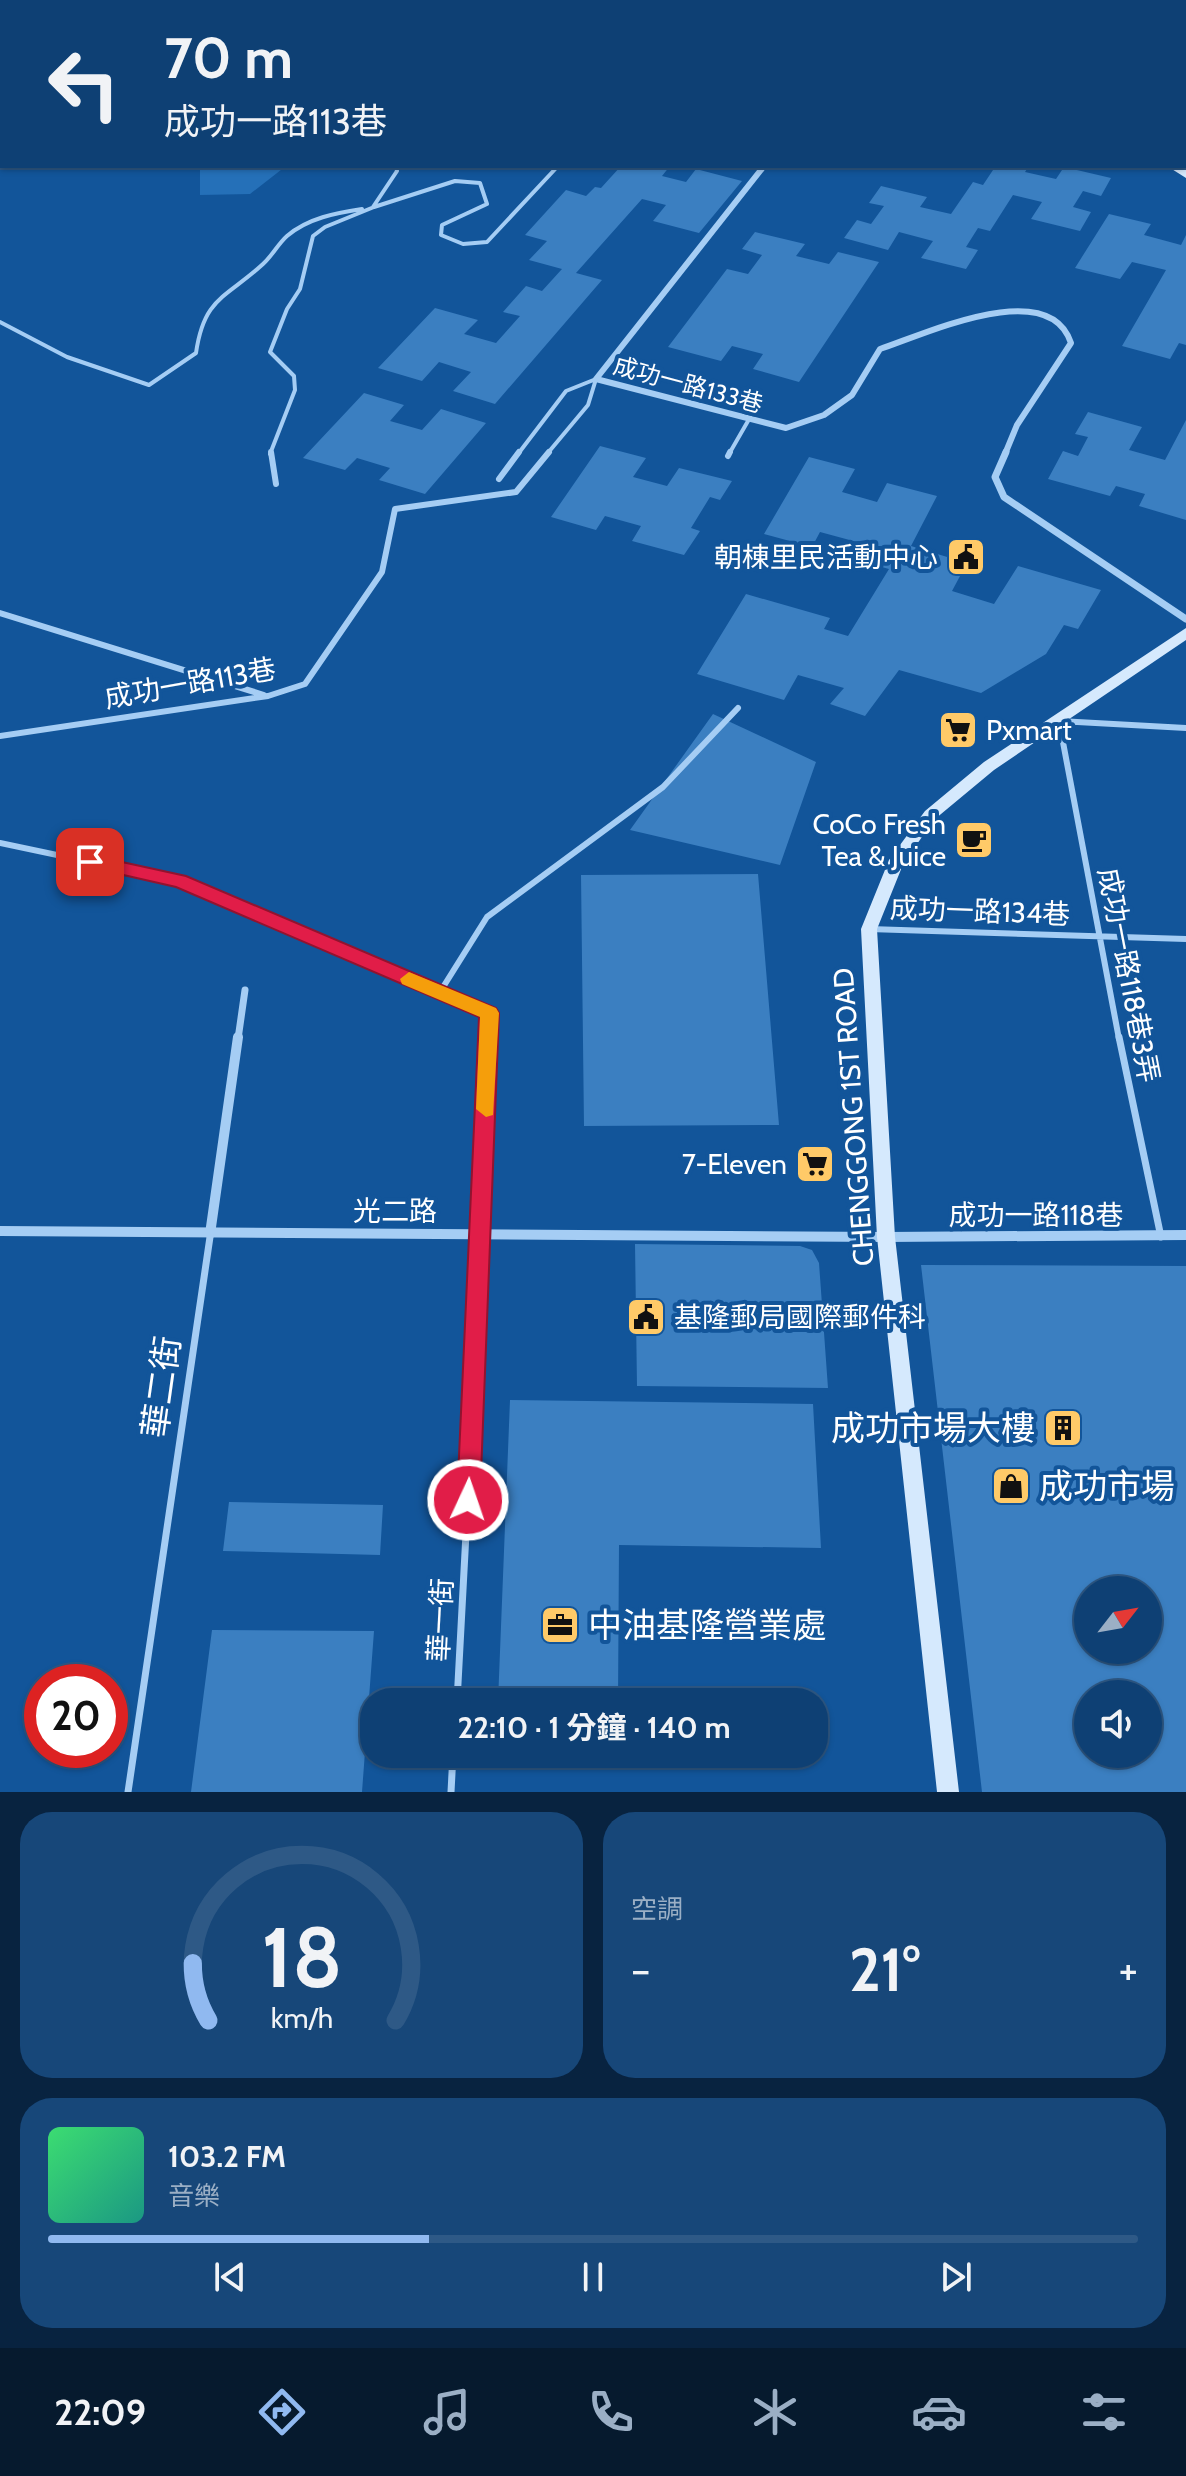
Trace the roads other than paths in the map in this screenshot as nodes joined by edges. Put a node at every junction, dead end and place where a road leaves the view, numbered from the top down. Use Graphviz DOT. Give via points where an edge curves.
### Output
graph roads {
  1 [pos="395,168"];
  2 [pos="556,168"];
  3 [pos="762,168"];
  4 [pos="374,207"];
  5 [pos="0,322"];
  6 [pos="596,379"];
  7 [pos="748,421"];
  8 [pos="728,456"];
  9 [pos="499,479"];
  10 [pos="276,484"];
  11 [pos="0,613"];
  12 [pos="1186,619"];
  13 [pos="1186,633"];
  14 [pos="268,696"];
  15 [pos="738,708"];
  16 [pos="1059,721"];
  17 [pos="1186,728"];
  18 [pos="0,736"];
  19 [pos="0,843"];
  20 [pos="869,929"];
  21 [pos="1098,938"];
  22 [pos="1186,939"];
  23 [pos="245,990"];
  24 [pos="440,992"];
  25 [pos="489,1013"];
  26 [pos="0,1231"];
  27 [pos="482,1234"];
  28 [pos="210,1235"];
  29 [pos="1186,1235"];
  30 [pos="886,1237"];
  31 [pos="1161,1237"];
  32 [pos="458,1688"];
  33 [pos="452,1768"];
  34 [pos="128,1792"];
  35 [pos="451,1792"];
  36 [pos="948,1792"];
  1 -- 4 [label="lane"];
  2 -- 4 [label="lane" via="511,220 487,242 473,246 441,235 442,225 487,204 480,183 455,181"];
  3 -- 6 [label="street, 成功一路133巷"];
  4 -- 5 [label="lane" via="303,224 285,238 264,264 212,300 198,330 196,353 149,385 67,357"];
  4 -- 10 [label="lane" via="313,236 300,289 270,352 294,376 295,390 269,456"];
  6 -- 7 [label="street, 成功一路133巷"];
  6 -- 9 [label="lane" via="566,391"];
  6 -- 14 [label="lane, 成功一路113巷" via="588,405 516,492 395,509 382,572 305,684"];
  7 -- 8 [label="lane"];
  7 -- 12 [label="street, 成功一路133巷" via="786,428 824,415 852,395 880,349 1007,311 1035,312 1061,326 1071,343 1017,425 995,477 1004,497"];
  11 -- 14 [label="lane"];
  13 -- 16 [label="street, CHENGGONG 1ST ROAD"];
  14 -- 18 [label="lane, 成功一路113巷"];
  15 -- 24 [label="lane" via="663,787 487,917"];
  16 -- 17 [label="lane"];
  16 -- 20 [label="street, CHENGGONG 1ST ROAD" via="989,766 930,815 897,860"];
  16 -- 21 [label="lane, 成功一路118巷3弄"];
  19 -- 24 [label="lane" via="180,881"];
  20 -- 21 [label="lane, 成功一路134巷"];
  20 -- 30 [label="street, CHENGGONG 1ST ROAD"];
  21 -- 22 [label="lane, 成功一路134巷"];
  21 -- 31 [label="lane, 成功一路118巷3弄"];
  23 -- 28 [label="street, 華二街"];
  24 -- 25 [label="lane"];
  25 -- 27 [label="street, 華一街"];
  26 -- 28 [label="street, 光二路"];
  27 -- 28 [label="street, 光二路"];
  27 -- 30 [label="street, 光二路"];
  27 -- 32 [label="lane, 華一街"];
  28 -- 34 [label="lane, 華二街"];
  29 -- 31 [label="street, 成功一路118巷"];
  30 -- 31 [label="street, 成功一路118巷"];
  30 -- 36 [label="street, CHENGGONG 1ST ROAD"];
  33 -- 35 [label="lane"];
}
